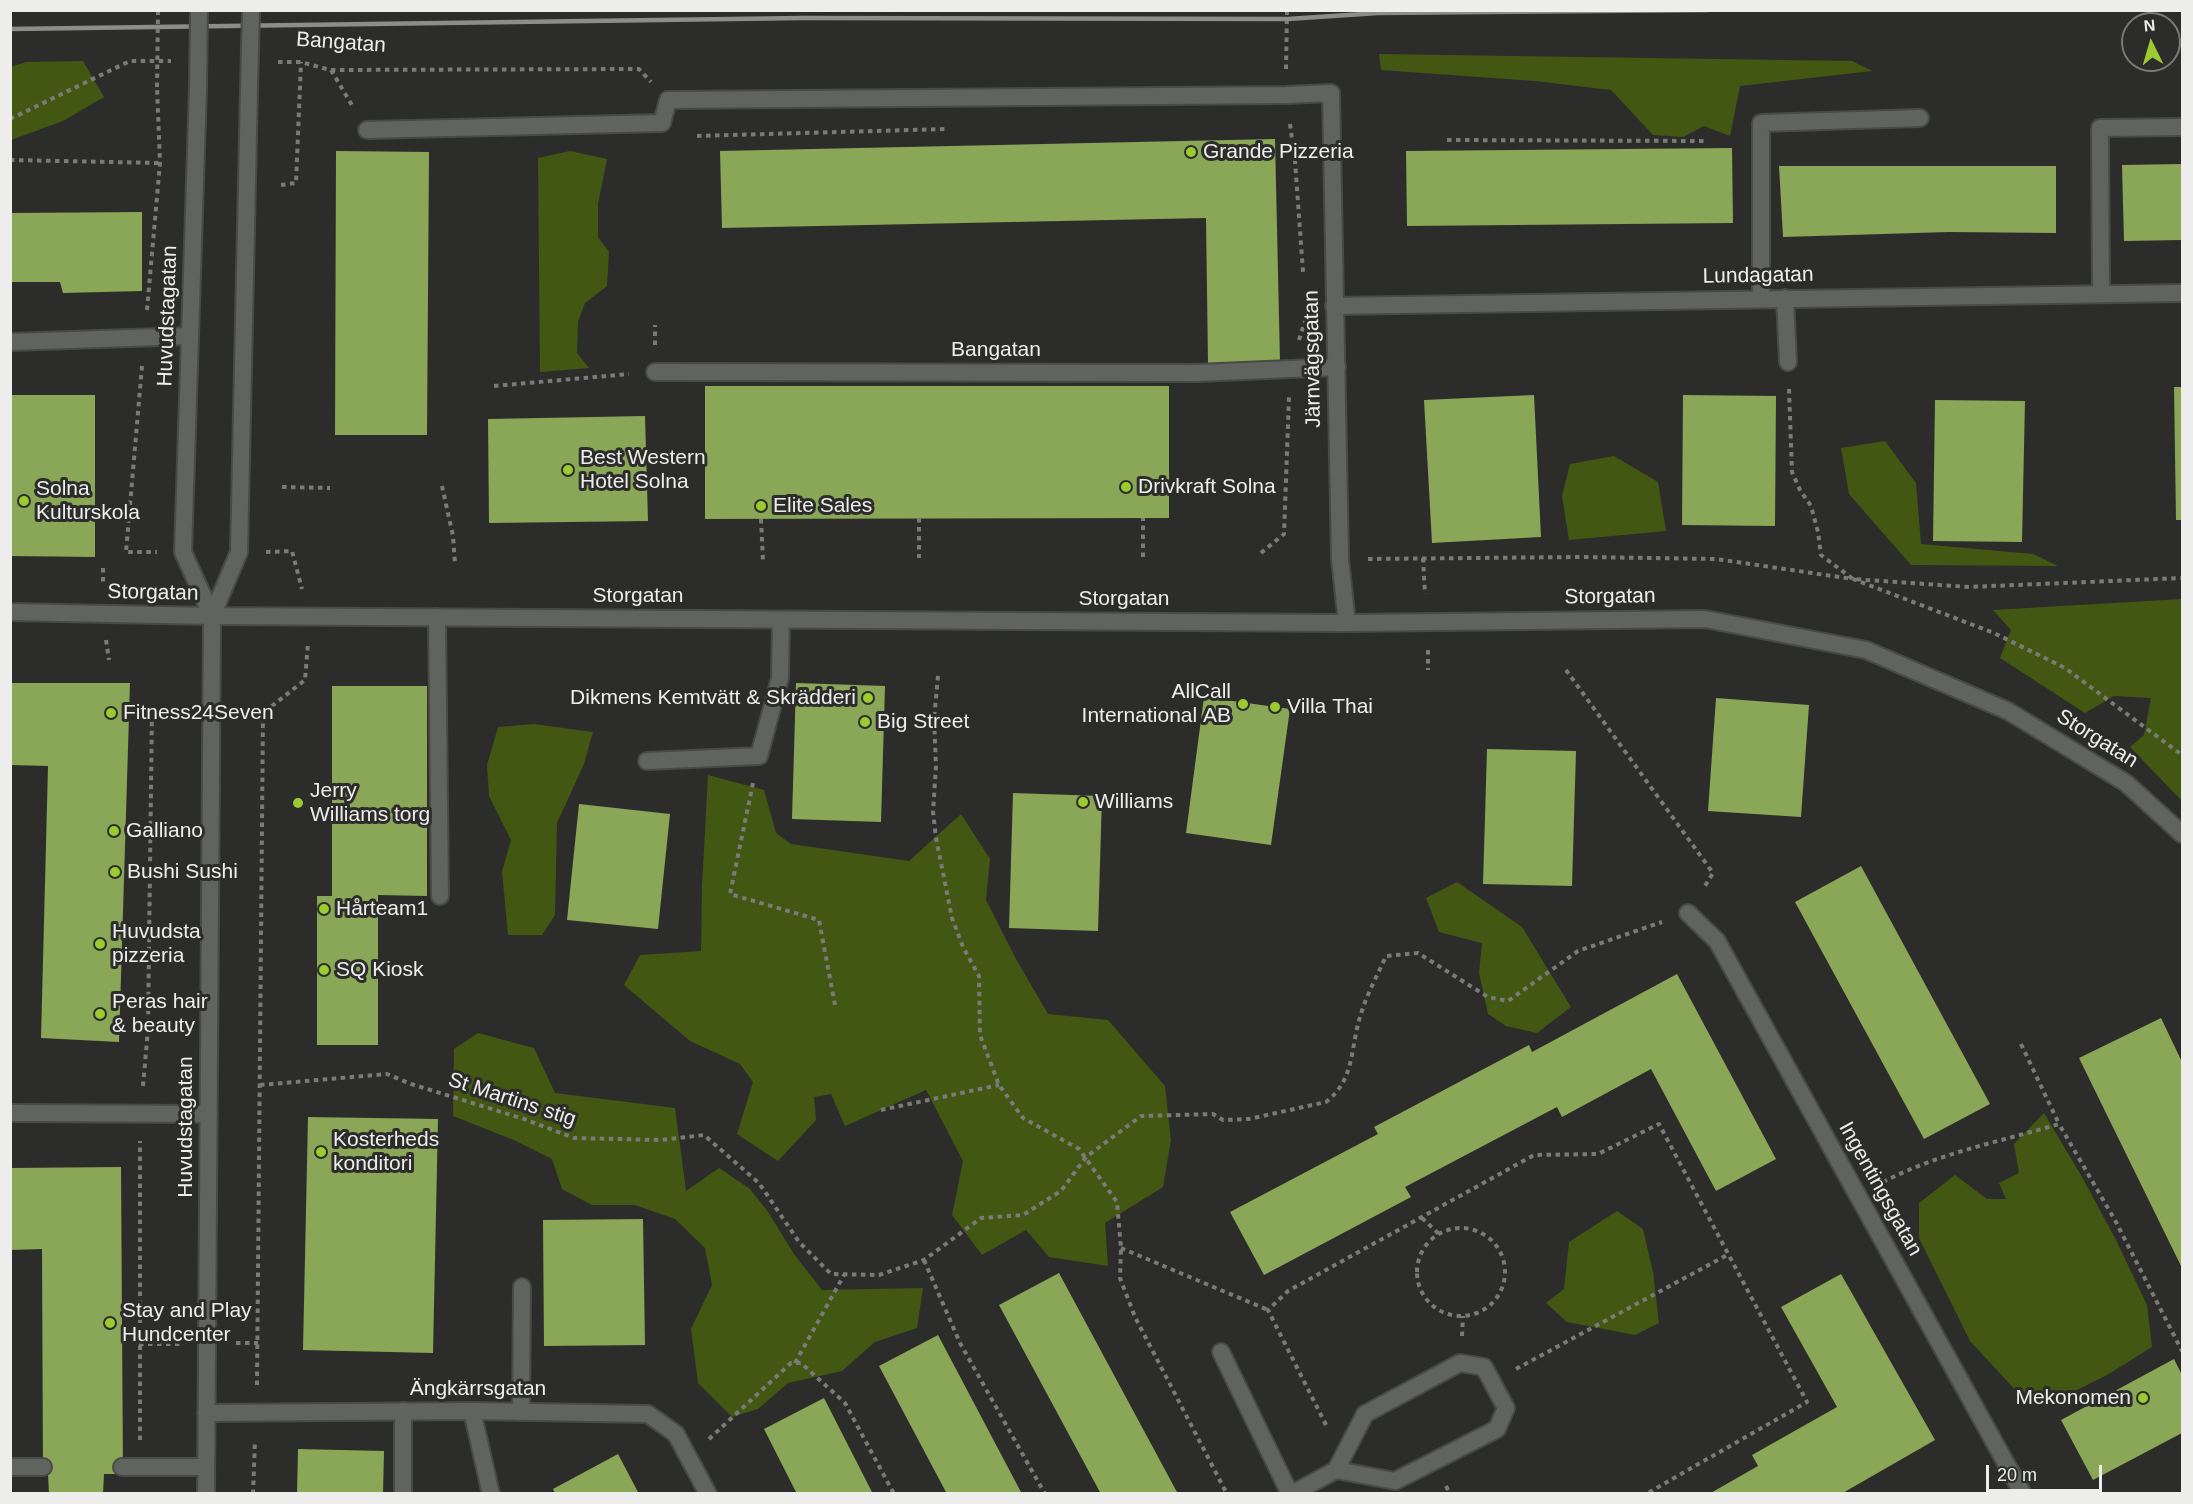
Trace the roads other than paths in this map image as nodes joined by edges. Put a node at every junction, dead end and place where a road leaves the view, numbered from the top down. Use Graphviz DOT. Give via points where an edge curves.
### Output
graph roads {
  1 [pos="199,10"];
  2 [pos="251,10"];
  3 [pos="1920,118"];
  4 [pos="2182,127"];
  5 [pos="367,130"];
  6 [pos="2182,293"];
  7 [pos="2101,294"];
  8 [pos="1785,298"];
  9 [pos="1761,299"];
  10 [pos="1334,306"];
  11 [pos="190,336"];
  12 [pos="10,342"];
  13 [pos="1788,362"];
  14 [pos="1337,367"];
  15 [pos="655,372"];
  16 [pos="10,612"];
  17 [pos="212,616"];
  18 [pos="437,618"];
  19 [pos="781,620"];
  20 [pos="1347,623"];
  21 [pos="647,761"];
  22 [pos="2182,834"];
  23 [pos="440,896"];
  24 [pos="1688,913"];
  25 [pos="10,1113"];
  26 [pos="209,1114"];
  27 [pos="522,1287"];
  28 [pos="1221,1352"];
  29 [pos="402,1411"];
  30 [pos="472,1411"];
  31 [pos="521,1412"];
  32 [pos="206,1413"];
  33 [pos="10,1467"];
  34 [pos="43,1467"];
  35 [pos="123,1467"];
  36 [pos="206,1467"];
  37 [pos="1336,1470"];
  38 [pos="206,1494"];
  39 [pos="403,1494"];
  40 [pos="491,1494"];
  41 [pos="708,1494"];
  42 [pos="1291,1494"];
  43 [pos="2023,1494"];
  1 -- 11 [label="street, Huvudstagatan, bridge"];
  2 -- 17 [label="street, Huvudstagatan, bridge" via="239,552"];
  3 -- 9 [label="street" via="1761,123"];
  4 -- 7 [label="street" via="2100,129"];
  5 -- 10 [label="street, Järnvägsgatan" via="662,123 668,100 1331,93"];
  6 -- 7 [label="street, Lundagatan"];
  7 -- 8 [label="street, Lundagatan"];
  8 -- 9 [label="street, Lundagatan"];
  8 -- 13 [label="street"];
  9 -- 10 [label="street, Lundagatan"];
  10 -- 14 [label="street, Järnvägsgatan"];
  11 -- 12 [label="street"];
  11 -- 17 [label="street, Huvudstagatan" via="183,552"];
  14 -- 15 [label="street, Bangatan" via="1197,374"];
  14 -- 20 [label="street, Järnvägsgatan" via="1340,559"];
  16 -- 17 [label="street, Storgatan"];
  17 -- 18 [label="street, Storgatan"];
  17 -- 26 [label="street, Huvudstagatan"];
  18 -- 19 [label="street, Storgatan"];
  18 -- 23 [label="street"];
  19 -- 20 [label="street, Storgatan"];
  19 -- 21 [label="street" via="780,678 759,756"];
  20 -- 22 [label="street, Storgatan" via="1705,619 1866,650 2008,711 2127,783"];
  24 -- 43 [label="street, Ingentingsgatan" via="1718,941"];
  25 -- 26 [label="street"];
  26 -- 32 [label="street, Huvudstagatan"];
  27 -- 31 [label="street"];
  28 -- 42 [label="street"];
  29 -- 30 [label="street, Ängkärrsgatan"];
  29 -- 32 [label="street, Ängkärrsgatan"];
  29 -- 39 [label="street"];
  30 -- 31 [label="street, Ängkärrsgatan"];
  30 -- 40 [label="street"];
  31 -- 41 [label="street, Ängkärrsgatan" via="648,1414 676,1434"];
  32 -- 36 [label="street, Huvudstagatan"];
  33 -- 34 [label="street"];
  35 -- 36 [label="street"];
  36 -- 38 [label="street, Huvudstagatan"];
  37 -- 37 [label="street" via="1395,1481 1497,1429 1506,1408 1484,1367 1460,1363 1365,1414"];
  37 -- 42 [label="street"];
}
